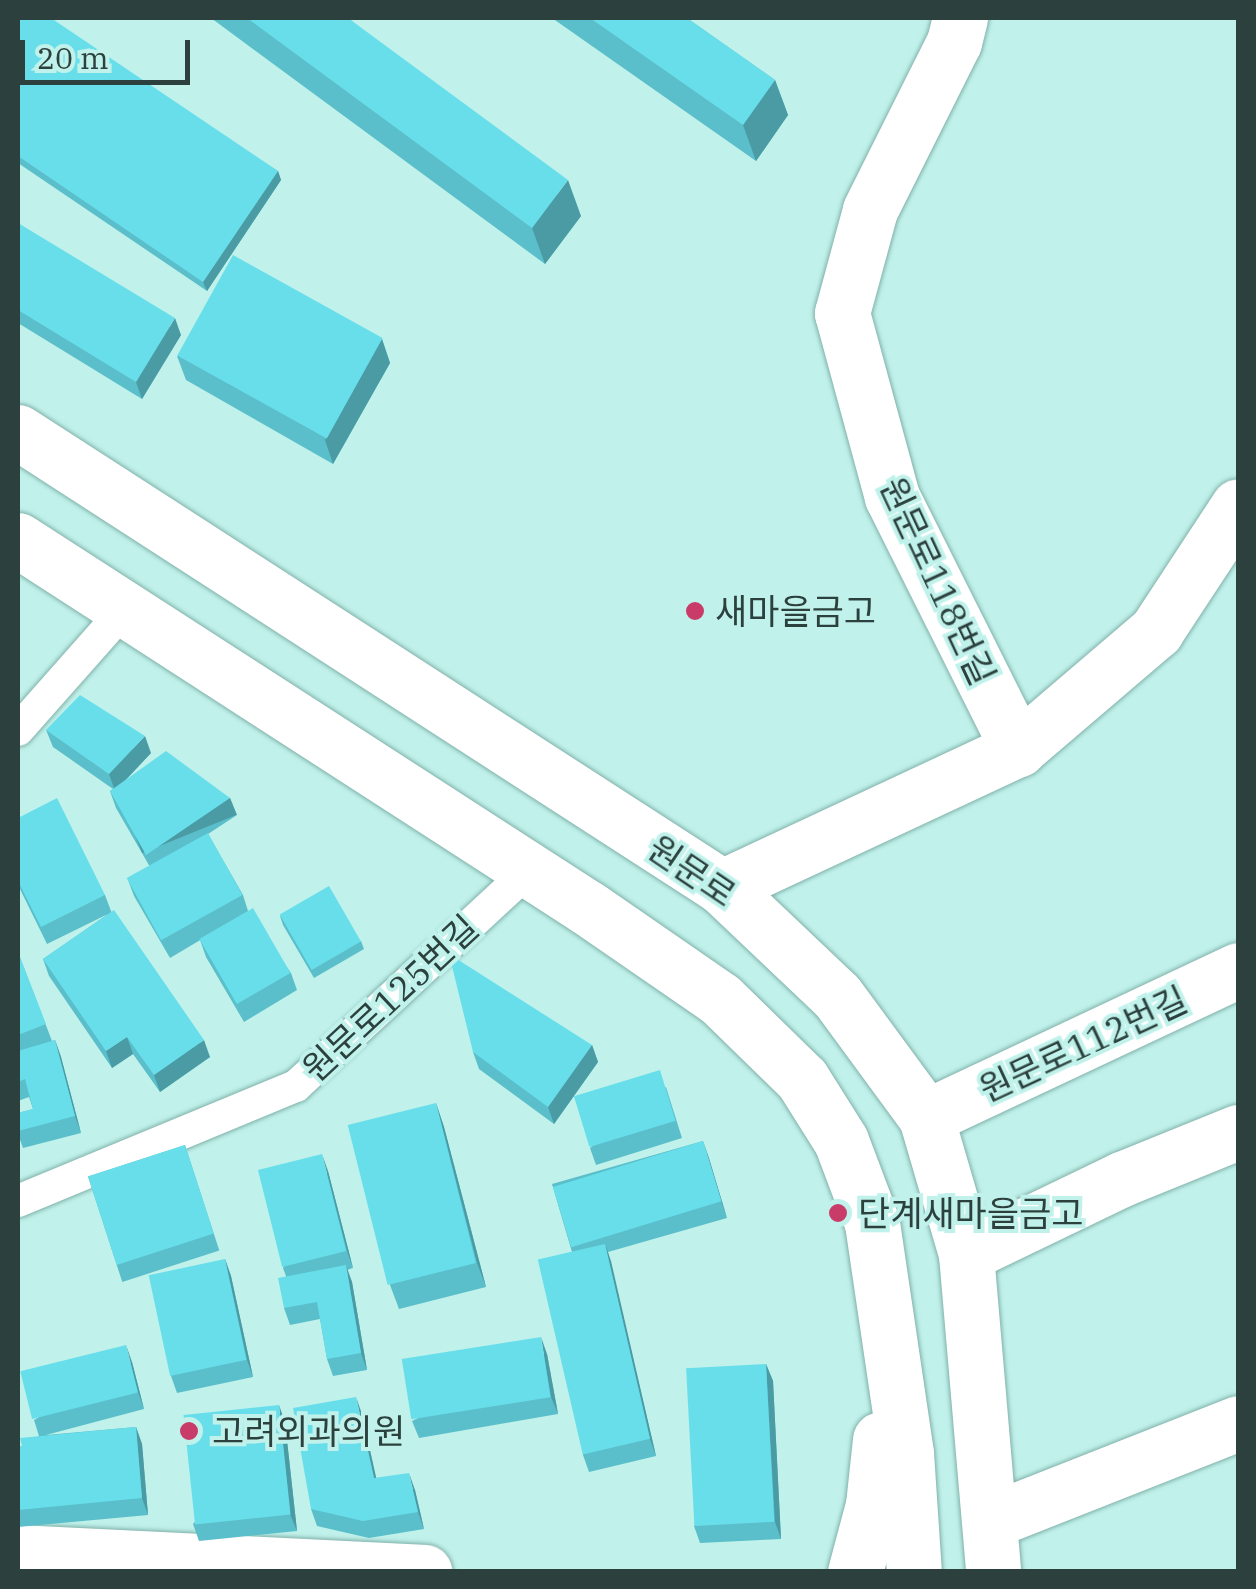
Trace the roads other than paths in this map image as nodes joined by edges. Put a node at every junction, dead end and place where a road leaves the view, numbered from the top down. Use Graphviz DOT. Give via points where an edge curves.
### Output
graph roads {
  1 [pos="960,18"];
  2 [pos="18,432"];
  3 [pos="1238,506"];
  4 [pos="18,540"];
  5 [pos="124,610"];
  6 [pos="18,730"];
  7 [pos="1018,749"];
  8 [pos="530,869"];
  9 [pos="722,887"];
  10 [pos="1238,970"];
  11 [pos="926,1116"];
  12 [pos="1238,1132"];
  13 [pos="18,1200"];
  14 [pos="966,1254"];
  15 [pos="890,1347"];
  16 [pos="980,1371"];
  17 [pos="1238,1422"];
  18 [pos="1010,1513"];
  19 [pos="18,1552"];
  20 [pos="425,1572"];
  21 [pos="855,1572"];
  22 [pos="914,1572"];
  23 [pos="993,1572"];
  24 [pos="1022,1572"];
  1 -- 7 [label="main road, 원문로118번길" via="870,210 842,313 892,498"];
  2 -- 9 [label="main road, 원문로"];
  3 -- 7 [label="main road" via="1156,631"];
  4 -- 5 [label="main road"];
  5 -- 6 [label="lane"];
  5 -- 8 [label="main road"];
  7 -- 9 [label="main road"];
  8 -- 13 [label="lane, 원문로125번길" via="296,1086"];
  8 -- 15 [label="main road" via="720,1000 802,1079 841,1141 872,1224"];
  9 -- 11 [label="main road, 원문로" via="838,996"];
  10 -- 11 [label="main road, 원문로112번길"];
  11 -- 14 [label="main road, 원문로"];
  12 -- 14 [label="main road" via="1122,1178"];
  14 -- 16 [label="main road, 원문로"];
  15 -- 21 [label="main road" via="873,1505"];
  15 -- 22 [label="main road"];
  16 -- 18 [label="main road"];
  16 -- 23 [label="main road, 원문로"];
  17 -- 18 [label="main road"];
  18 -- 24 [label="main road"];
  19 -- 20 [label="main road"];
}
